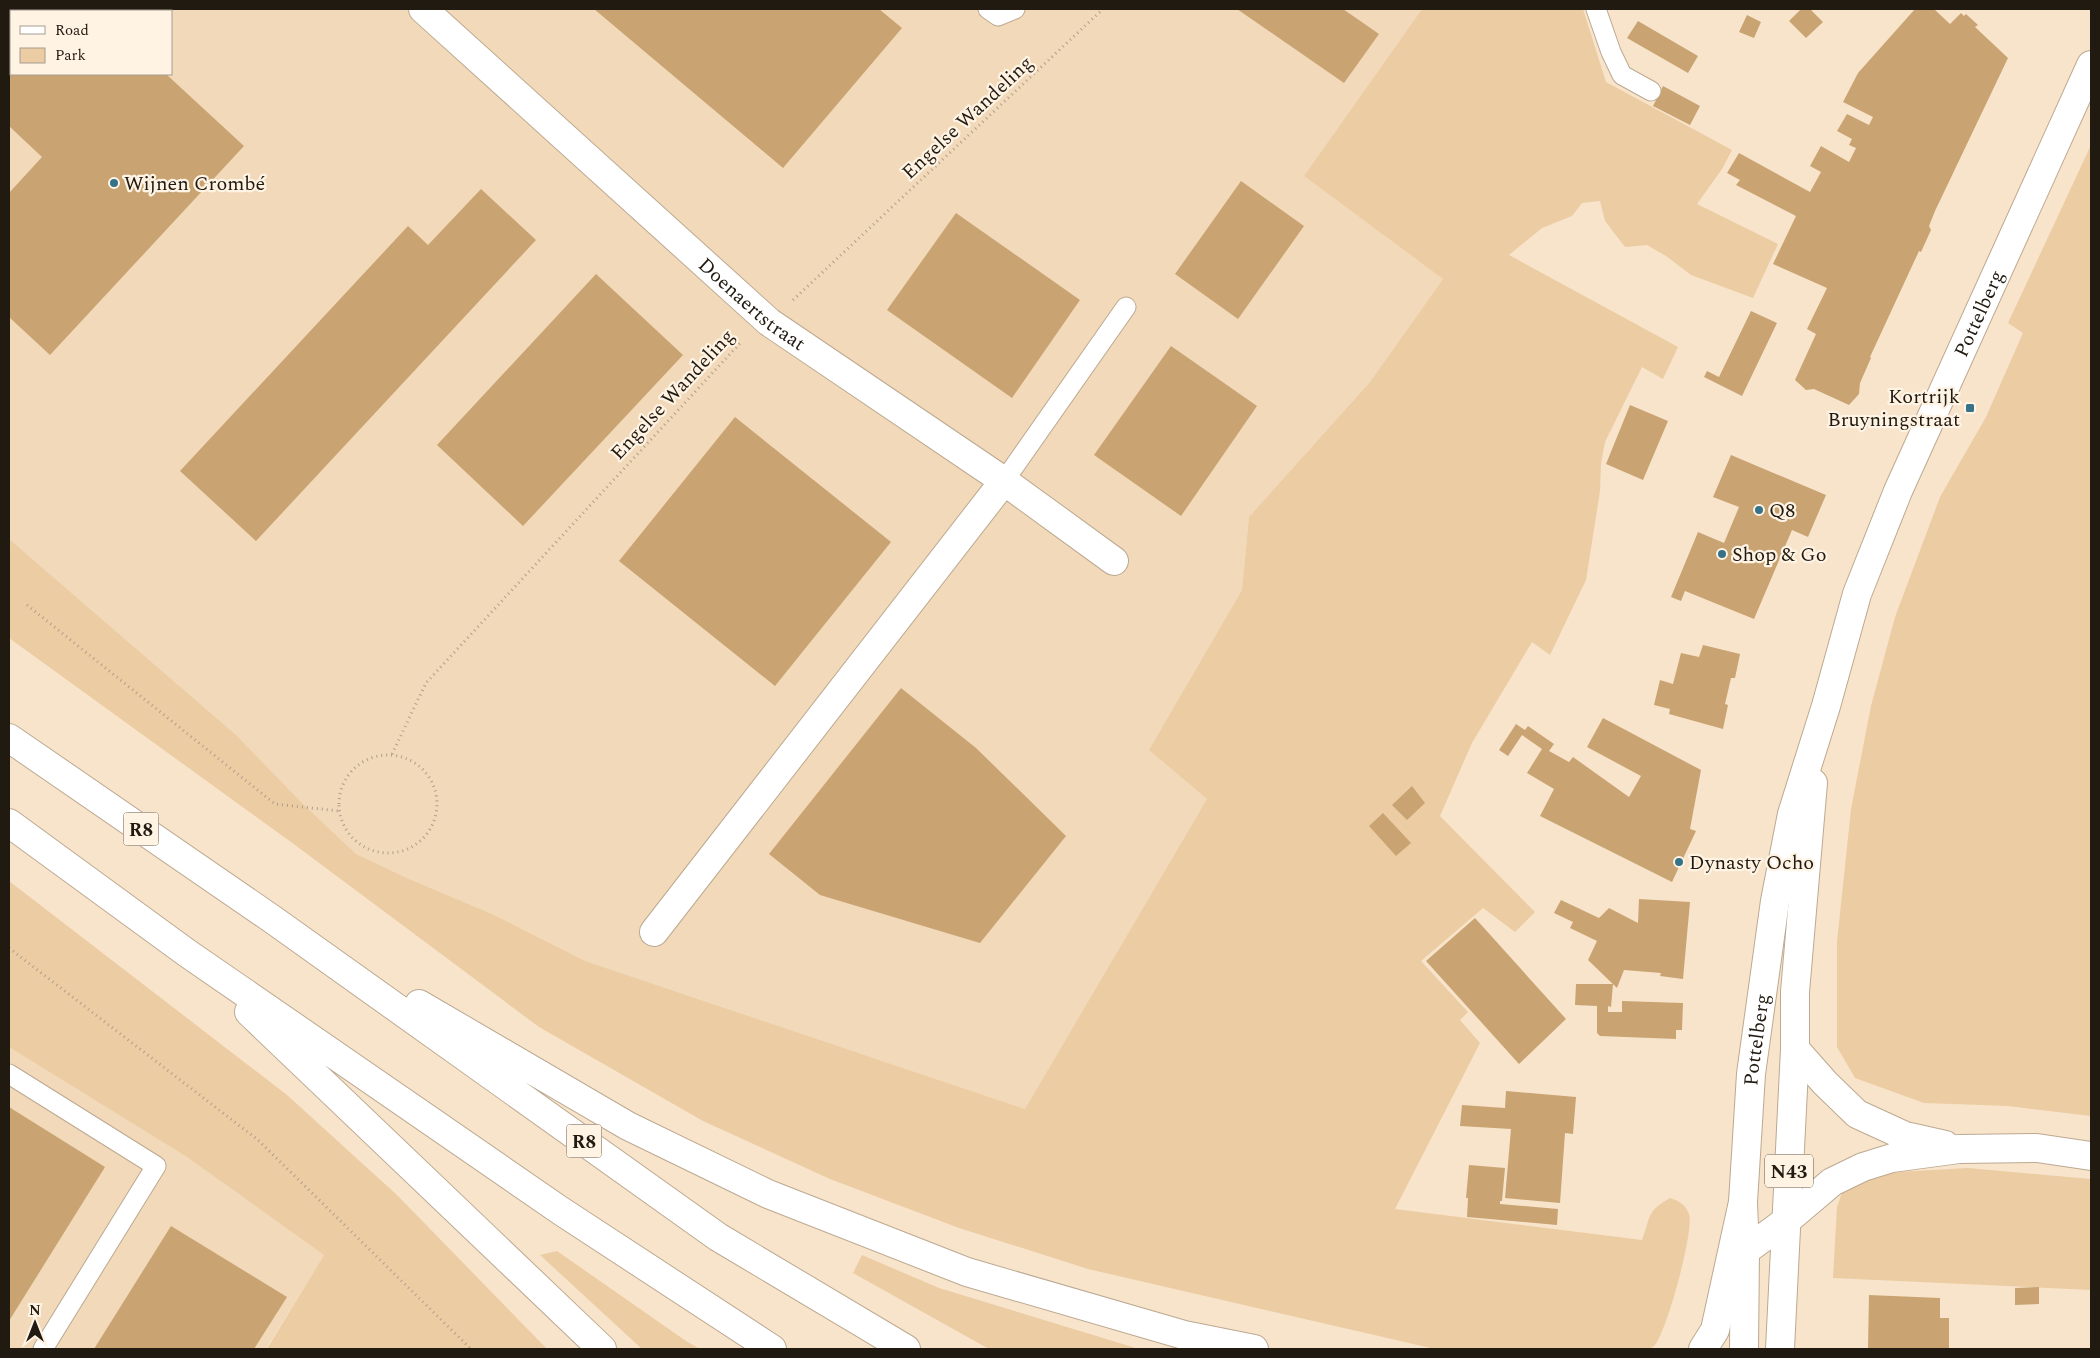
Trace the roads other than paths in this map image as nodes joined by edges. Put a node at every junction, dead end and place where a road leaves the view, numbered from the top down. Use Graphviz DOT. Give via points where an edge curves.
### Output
graph roads {
  1 [pos="424,9"];
  2 [pos="988,9"];
  3 [pos="1015,9"];
  4 [pos="1596,9"];
  5 [pos="2091,65"];
  6 [pos="1651,91"];
  7 [pos="1126,307"];
  8 [pos="1004,481"];
  9 [pos="1114,561"];
  10 [pos="1817,737"];
  11 [pos="9,738"];
  12 [pos="9,823"];
  13 [pos="272,919"];
  14 [pos="654,932"];
  15 [pos="187,953"];
  16 [pos="1795,1049"];
  17 [pos="9,1074"];
  18 [pos="1959,1149"];
  19 [pos="2091,1156"];
  20 [pos="1743,1202"];
  21 [pos="1786,1221"];
  22 [pos="1746,1251"];
  23 [pos="43,1349"];
  24 [pos="602,1349"];
  25 [pos="772,1349"];
  26 [pos="906,1349"];
  27 [pos="1254,1349"];
  28 [pos="1703,1349"];
  29 [pos="1744,1349"];
  30 [pos="1780,1349"];
  1 -- 8 [label="main road, Doenaertstraat" via="769,322"];
  2 -- 3 [label="lane" via="998,16"];
  4 -- 6 [label="lane" via="1622,75"];
  5 -- 10 [label="main road, Pottelberg / N43" via="1898,491 1857,594"];
  7 -- 8 [label="lane"];
  8 -- 9 [label="main road, Doenaertstraat"];
  8 -- 14 [label="main road"];
  10 -- 16 [label="main road, Pottelberg / N43" via="1795,992"];
  10 -- 20 [label="main road, Pottelberg / N43" via="1792,814 1775,901 1750,1074"];
  11 -- 13 [label="main road, R8"];
  12 -- 15 [label="main road"];
  13 -- 26 [label="main road, R8" via="718,1237"];
  13 -- 27 [label="main road" via="628,1126 768,1194 967,1272 1184,1335"];
  15 -- 24 [label="main road"];
  15 -- 25 [label="main road" via="561,1211"];
  16 -- 18 [label="main road" via="1857,1114 1905,1136"];
  16 -- 21 [label="main road, Pottelberg / N43"];
  17 -- 23 [label="lane" via="156,1166"];
  18 -- 19 [label="main road" via="2037,1148"];
  18 -- 21 [label="main road" via="1892,1158 1864,1166 1821,1189"];
  20 -- 22 [label="main road, Pottelberg / N43"];
  20 -- 28 [label="main road" via="1715,1330"];
  21 -- 22 [label="main road"];
  21 -- 30 [label="main road, Pottelberg / N43"];
  22 -- 29 [label="main road, Pottelberg / N43"];
}
